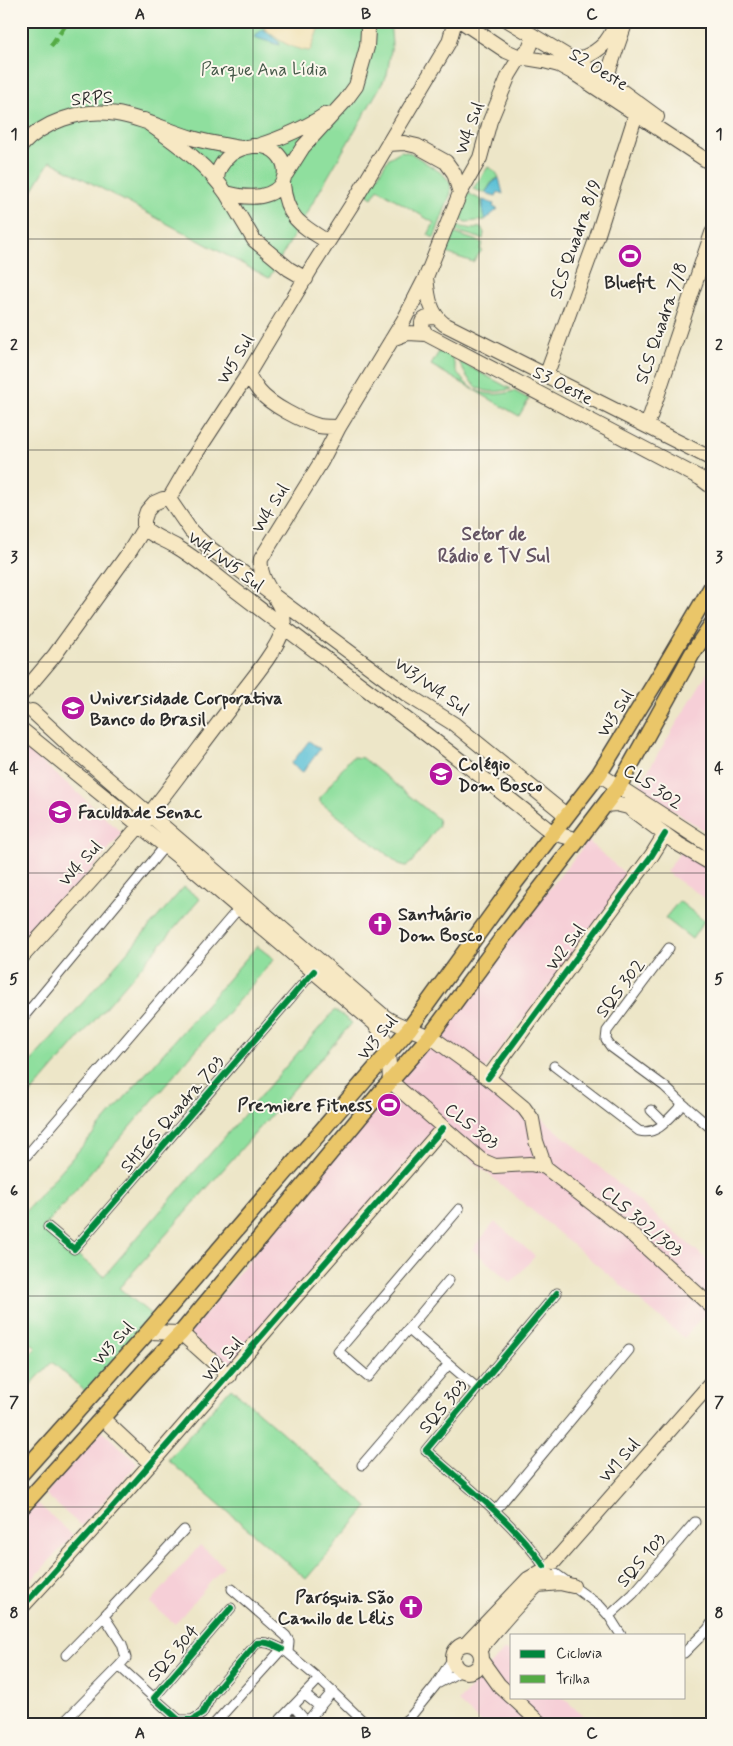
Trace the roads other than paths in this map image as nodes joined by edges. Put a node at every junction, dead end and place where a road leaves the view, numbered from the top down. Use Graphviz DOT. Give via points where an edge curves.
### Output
graph roads {
  1 [pos="366,21"];
  2 [pos="455,21"];
  3 [pos="461,21"];
  4 [pos="509,21"];
  5 [pos="616,21"];
  6 [pos="626,21"];
  7 [pos="534,37"];
  8 [pos="520,57"];
  9 [pos="573,61"];
  10 [pos="579,77"];
  11 [pos="605,79"];
  12 [pos="345,101"];
  13 [pos="636,114"];
  14 [pos="144,120"];
  15 [pos="388,144"];
  16 [pos="21,146"];
  17 [pos="257,146"];
  18 [pos="241,148"];
  19 [pos="712,153"];
  20 [pos="712,164"];
  21 [pos="284,179"];
  22 [pos="217,180"];
  23 [pos="460,193"];
  24 [pos="226,194"];
  25 [pos="712,233"];
  26 [pos="328,242"];
  27 [pos="426,277"];
  28 [pos="306,279"];
  29 [pos="435,317"];
  30 [pos="426,334"];
  31 [pos="392,339"];
  32 [pos="248,374"];
  33 [pos="546,376"];
  34 [pos="647,426"];
  35 [pos="339,427"];
  36 [pos="712,459"];
  37 [pos="712,487"];
  38 [pos="169,499"];
  39 [pos="144,528"];
  40 [pos="207,546"];
  41 [pos="196,560"];
  42 [pos="712,586"];
  43 [pos="272,594"];
  44 [pos="313,624"];
  45 [pos="712,624"];
  46 [pos="283,627"];
  47 [pos="302,642"];
  48 [pos="658,678"];
  49 [pos="21,694"];
  50 [pos="406,694"];
  51 [pos="421,703"];
  52 [pos="32,711"];
  53 [pos="395,711"];
  54 [pos="660,714"];
  55 [pos="408,720"];
  56 [pos="21,724"];
  57 [pos="21,728"];
  58 [pos="491,754"];
  59 [pos="504,764"];
  60 [pos="472,768"];
  61 [pos="599,774"];
  62 [pos="489,782"];
  63 [pos="619,786"];
  64 [pos="605,804"];
  65 [pos="149,814"];
  66 [pos="663,814"];
  67 [pos="566,815"];
  68 [pos="139,826"];
  69 [pos="553,833"];
  70 [pos="665,834"];
  71 [pos="578,840"];
  72 [pos="678,844"];
  73 [pos="165,846"];
  74 [pos="712,847"];
  75 [pos="655,851"];
  76 [pos="712,864"];
  77 [pos="239,908"];
  78 [pos="485,925"];
  79 [pos="280,935"];
  80 [pos="503,937"];
  81 [pos="669,948"];
  82 [pos="21,958"];
  83 [pos="314,971"];
  84 [pos="350,995"];
  85 [pos="21,1020"];
  86 [pos="409,1029"];
  87 [pos="430,1036"];
  88 [pos="388,1054"];
  89 [pos="554,1066"];
  90 [pos="488,1078"];
  91 [pos="390,1081"];
  92 [pos="683,1104"];
  93 [pos="651,1110"];
  94 [pos="664,1123"];
  95 [pos="443,1128"];
  96 [pos="712,1129"];
  97 [pos="536,1141"];
  98 [pos="21,1162"];
  99 [pos="516,1165"];
  100 [pos="545,1167"];
  101 [pos="285,1174"];
  102 [pos="296,1194"];
  103 [pos="458,1210"];
  104 [pos="48,1227"];
  105 [pos="449,1280"];
  106 [pos="557,1293"];
  107 [pos="712,1307"];
  108 [pos="408,1329"];
  109 [pos="148,1332"];
  110 [pos="181,1333"];
  111 [pos="629,1350"];
  112 [pos="449,1364"];
  113 [pos="229,1376"];
  114 [pos="712,1382"];
  115 [pos="477,1388"];
  116 [pos="712,1392"];
  117 [pos="103,1419"];
  118 [pos="151,1464"];
  119 [pos="362,1465"];
  120 [pos="21,1474"];
  121 [pos="21,1508"];
  122 [pos="495,1511"];
  123 [pos="695,1522"];
  124 [pos="184,1530"];
  125 [pos="551,1568"];
  126 [pos="537,1586"];
  127 [pos="574,1586"];
  128 [pos="232,1589"];
  129 [pos="21,1608"];
  130 [pos="231,1608"];
  131 [pos="104,1616"];
  132 [pos="609,1616"];
  133 [pos="710,1626"];
  134 [pos="620,1634"];
  135 [pos="466,1644"];
  136 [pos="285,1651"];
  137 [pos="686,1651"];
  138 [pos="66,1655"];
  139 [pos="480,1655"];
  140 [pos="453,1658"];
  141 [pos="119,1666"];
  142 [pos="466,1671"];
  143 [pos="319,1679"];
  144 [pos="436,1685"];
  145 [pos="499,1685"];
  146 [pos="332,1691"];
  147 [pos="305,1695"];
  148 [pos="510,1695"];
  149 [pos="154,1698"];
  150 [pos="513,1698"];
  151 [pos="293,1706"];
  152 [pos="320,1707"];
  153 [pos="409,1720"];
  154 [pos="215,1723"];
  155 [pos="305,1723"];
  156 [pos="364,1723"];
  157 [pos="64,1725"];
  158 [pos="274,1725"];
  159 [pos="400,1725"];
  160 [pos="542,1725"];
  1 -- 12 [label="main road" via="367,47 362,70"];
  2 -- 15 [label="main road, W5 Sul" via="449,42"];
  3 -- 8 [label="main road, S2 Oeste"];
  4 -- 7 [label="main road, S2 Oeste"];
  5 -- 9 [label="main road" via="613,32 601,48"];
  6 -- 11 [label="main road"];
  7 -- 8 [label="main road, W4 Sul" via="529,49"];
  7 -- 9 [label="main road, S2 Oeste"];
  8 -- 10 [label="main road, S2 Oeste" via="559,65"];
  8 -- 23 [label="main road, W4 Sul" via="490,121 480,158"];
  9 -- 11 [label="main road, S2 Oeste"];
  10 -- 11 [label="main road" via="597,82"];
  10 -- 13 [label="main road, S2 Oeste"];
  11 -- 19 [label="main road, S2 Oeste"];
  12 -- 17 [label="main road" via="312,124"];
  12 -- 21 [label="main road" via="303,147"];
  13 -- 20 [label="main road, S2 Oeste"];
  13 -- 33 [label="main road, SCS Quadra 8/9" via="598,237"];
  14 -- 16 [label="main road, SRPS" via="105,112 79,114 48,125"];
  14 -- 18 [label="main road, SRPS" via="215,144"];
  14 -- 22 [label="main road, SRPS" via="190,154"];
  15 -- 23 [label="main road" via="417,146 446,162 454,173"];
  15 -- 26 [label="main road, W5 Sul"];
  17 -- 18 [label="main road"];
  17 -- 21 [label="main road" via="273,151 282,160"];
  18 -- 22 [label="main road" via="222,163"];
  21 -- 24 [label="main road" via="271,194 260,197"];
  21 -- 26 [label="main road" via="286,205 291,214"];
  22 -- 24 [label="main road"];
  23 -- 27 [label="main road, W4 Sul"];
  24 -- 28 [label="main road" via="254,240"];
  25 -- 34 [label="main road, SCS Quadra 7/8"];
  26 -- 28 [label="main road, W5 Sul"];
  27 -- 29 [label="main road"];
  27 -- 31 [label="main road, W4 Sul"];
  28 -- 32 [label="main road, W5 Sul"];
  29 -- 30 [label="main road" via="424,319 422,328"];
  29 -- 33 [label="main road, S3 Oeste"];
  30 -- 31 [label="main road" via="408,333"];
  30 -- 37 [label="main road, S3 Oeste"];
  31 -- 35 [label="main road, W4 Sul"];
  32 -- 35 [label="main road" via="265,398 278,406 309,422"];
  32 -- 38 [label="main road, W5 Sul"];
  33 -- 34 [label="main road, S3 Oeste"];
  34 -- 36 [label="main road, S3 Oeste"];
  35 -- 43 [label="main road, W4 Sul" via="261,559 263,579"];
  38 -- 39 [label="main road" via="154,503 147,511"];
  38 -- 40 [label="main road, W4/W5 Sul" via="191,531"];
  39 -- 41 [label="main road, W4/W5 Sul"];
  39 -- 49 [label="main road" via="54,656"];
  40 -- 41 [label="main road" via="198,550"];
  40 -- 43 [label="main road, W4/W5 Sul"];
  41 -- 46 [label="main road, W4/W5 Sul"];
  42 -- 48 [label="main road, W3 Sul"];
  43 -- 44 [label="main road, W3/W4 Sul"];
  43 -- 46 [label="main road, W4 Sul" via="280,607"];
  44 -- 47 [label="main road" via="305,632"];
  44 -- 50 [label="main road, W3/W4 Sul"];
  45 -- 54 [label="main road"];
  46 -- 47 [label="main road"];
  46 -- 65 [label="main road, W4 Sul" via="275,647"];
  47 -- 53 [label="main road"];
  48 -- 54 [label="main road" via="664,680 667,687"];
  48 -- 61 [label="main road, W3 Sul"];
  49 -- 52 [label="main road" via="30,699"];
  50 -- 51 [label="main road, W3/W4 Sul"];
  50 -- 53 [label="main road"];
  51 -- 55 [label="main road" via="411,709"];
  51 -- 58 [label="main road, W3/W4 Sul"];
  52 -- 56 [label="main road"];
  52 -- 65 [label="main road"];
  53 -- 55 [label="main road"];
  54 -- 63 [label="main road"];
  55 -- 60 [label="main road"];
  57 -- 68 [label="main road"];
  58 -- 59 [label="main road, W3/W4 Sul"];
  58 -- 60 [label="main road" via="487,762"];
  59 -- 62 [label="main road" via="491,772"];
  59 -- 67 [label="main road, W3/W4 Sul"];
  60 -- 62 [label="main road"];
  61 -- 63 [label="main road, CLS 302"];
  61 -- 67 [label="main road, W3 Sul"];
  62 -- 69 [label="main road"];
  63 -- 64 [label="main road"];
  63 -- 66 [label="main road, CLS 302"];
  64 -- 70 [label="main road, CLS 302" via="628,807"];
  64 -- 71 [label="main road"];
  65 -- 68 [label="main road, W4 Sul"];
  65 -- 79 [label="main road"];
  66 -- 70 [label="main road"];
  66 -- 74 [label="main road, CLS 302"];
  67 -- 69 [label="main road, W3 Sul"];
  68 -- 73 [label="main road"];
  68 -- 82 [label="main road, W4 Sul"];
  69 -- 71 [label="main road"];
  69 -- 78 [label="main road, W3 Sul"];
  70 -- 72 [label="main road, CLS 302"];
  70 -- 75 [label="main road, W2 Sul"];
  71 -- 80 [label="main road"];
  72 -- 75 [label="main road"];
  72 -- 76 [label="main road, CLS 302"];
  73 -- 77 [label="main road"];
  73 -- 85 [label="street"];
  75 -- 90 [label="main road, W2 Sul"];
  77 -- 79 [label="main road"];
  77 -- 98 [label="street"];
  78 -- 80 [label="main road" via="498,926"];
  78 -- 86 [label="main road, W3 Sul"];
  79 -- 83 [label="main road"];
  79 -- 84 [label="main road"];
  80 -- 87 [label="main road"];
  81 -- 92 [label="street, SQS 302" via="607,1031 606,1040"];
  83 -- 84 [label="main road"];
  83 -- 104 [label="street, SHIGS Quadra 703" via="74,1249"];
  84 -- 86 [label="main road"];
  84 -- 88 [label="main road" via="384,1036"];
  86 -- 87 [label="main road"];
  86 -- 88 [label="main road, W3 Sul"];
  87 -- 90 [label="main road"];
  87 -- 91 [label="main road"];
  88 -- 91 [label="main road"];
  88 -- 101 [label="main road, W3 Sul"];
  89 -- 94 [label="street" via="639,1131 655,1131"];
  90 -- 97 [label="main road" via="524,1108 532,1119"];
  91 -- 95 [label="main road, CLS 303"];
  91 -- 102 [label="main road"];
  92 -- 94 [label="street"];
  92 -- 96 [label="street, SQS 302"];
  93 -- 94 [label="street"];
  95 -- 99 [label="main road, CLS 303" via="481,1160 495,1166"];
  95 -- 113 [label="main road, W2 Sul"];
  97 -- 99 [label="main road"];
  97 -- 100 [label="main road"];
  99 -- 100 [label="main road, CLS 303"];
  100 -- 107 [label="main road, CLS 302/303" via="628,1231"];
  101 -- 102 [label="main road" via="286,1187"];
  101 -- 109 [label="main road, W3 Sul"];
  102 -- 110 [label="main road"];
  103 -- 108 [label="street" via="338,1351 368,1377"];
  105 -- 108 [label="street"];
  106 -- 115 [label="street, SQS 303"];
  108 -- 112 [label="street, SQS 303"];
  109 -- 110 [label="main road"];
  109 -- 120 [label="main road, W3 Sul"];
  110 -- 113 [label="main road"];
  110 -- 117 [label="main road"];
  111 -- 122 [label="street"];
  112 -- 115 [label="street, SQS 303"];
  112 -- 119 [label="street, SQS 303"];
  113 -- 118 [label="main road, W2 Sul"];
  114 -- 125 [label="main road, W1 Sul"];
  115 -- 122 [label="street, SQS 303" via="426,1450"];
  116 -- 125 [label="main road, W1 Sul"];
  117 -- 118 [label="main road"];
  117 -- 121 [label="main road"];
  118 -- 129 [label="main road, W2 Sul"];
  122 -- 125 [label="street, SQS 303"];
  123 -- 132 [label="street, SQS 103" via="633,1594"];
  124 -- 131 [label="street"];
  125 -- 126 [label="main road, W1 Sul"];
  125 -- 127 [label="street"];
  125 -- 135 [label="main road, W1 Sul" via="528,1580"];
  126 -- 127 [label="main road" via="560,1583"];
  126 -- 139 [label="main road, W1 Sul" via="500,1625"];
  127 -- 132 [label="street"];
  128 -- 136 [label="street" via="286,1636 289,1642"];
  130 -- 149 [label="street, SQS 304"];
  131 -- 138 [label="street"];
  131 -- 141 [label="street, SQS 304" via="122,1644 126,1658"];
  132 -- 134 [label="street"];
  133 -- 137 [label="street"];
  135 -- 139 [label="main road" via="471,1644"];
  135 -- 140 [label="main road" via="456,1648"];
  136 -- 143 [label="street, SQS 304"];
  136 -- 149 [label="street, SQS 304" via="263,1642 257,1644 212,1695 202,1714 192,1720 179,1720"];
  136 -- 154 [label="street"];
  139 -- 142 [label="main road" via="480,1665"];
  139 -- 145 [label="main road"];
  140 -- 142 [label="main road" via="454,1663"];
  140 -- 144 [label="street"];
  141 -- 149 [label="street, SQS 304"];
  141 -- 157 [label="street, SQS 304"];
  142 -- 144 [label="street"];
  142 -- 145 [label="main road"];
  143 -- 146 [label="street, SQS 304"];
  143 -- 147 [label="street"];
  144 -- 153 [label="street"];
  145 -- 148 [label="main road"];
  146 -- 152 [label="street"];
  146 -- 156 [label="street, SQS 304"];
  147 -- 151 [label="street"];
  147 -- 152 [label="street"];
  150 -- 160 [label="main road"];
  151 -- 155 [label="street"];
  151 -- 158 [label="street"];
  152 -- 155 [label="street"];
  153 -- 159 [label="street"];
}
